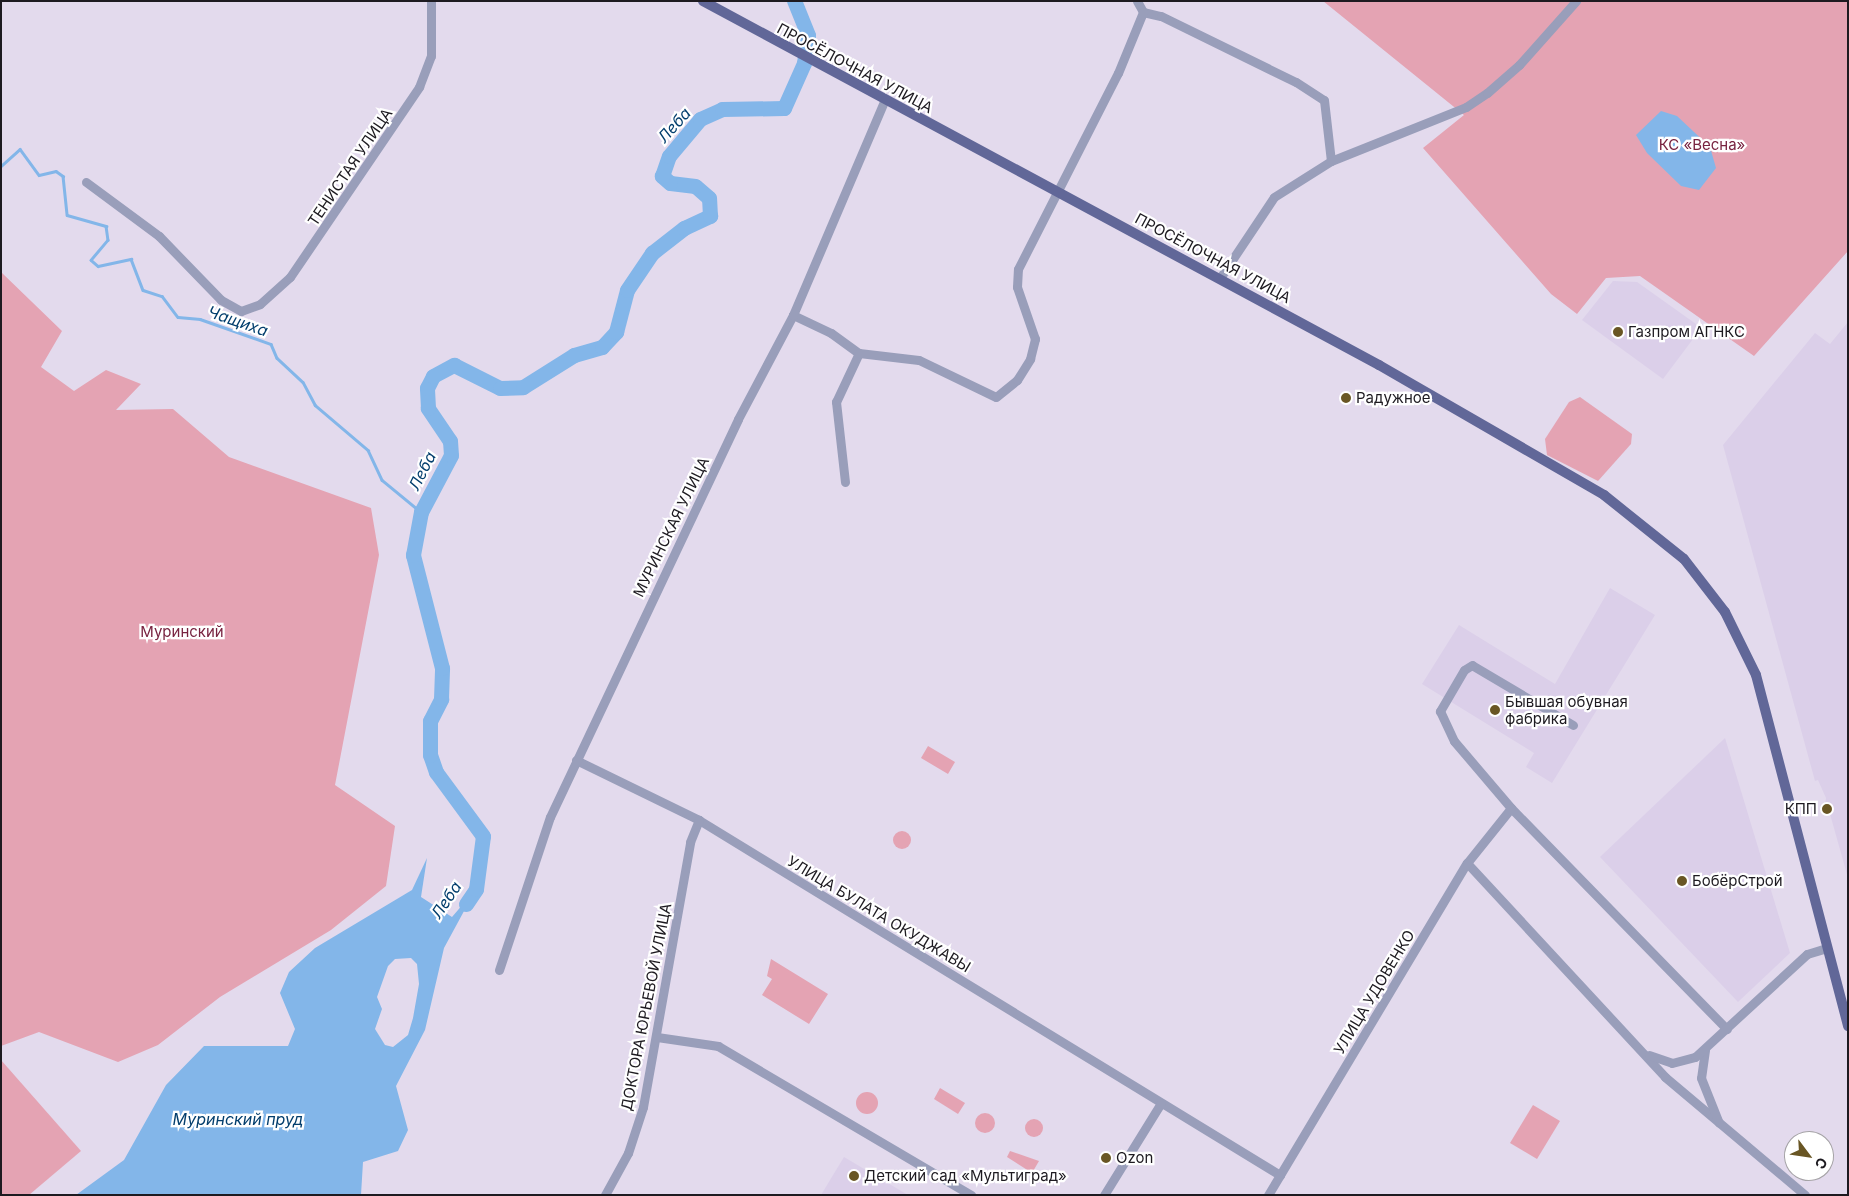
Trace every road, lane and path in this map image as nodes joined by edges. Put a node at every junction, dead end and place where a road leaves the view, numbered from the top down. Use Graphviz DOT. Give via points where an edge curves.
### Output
graph roads {
  1 [pos="431,1"];
  2 [pos="703,1"];
  3 [pos="1576,1"];
  4 [pos="1140,4"];
  5 [pos="884,102"];
  6 [pos="1331,161"];
  7 [pos="86,182"];
  8 [pos="1055,190"];
  9 [pos="1220,278"];
  10 [pos="793,315"];
  11 [pos="859,353"];
  12 [pos="845,482"];
  13 [pos="1573,725"];
  14 [pos="576,760"];
  15 [pos="1511,808"];
  16 [pos="699,820"];
  17 [pos="1467,863"];
  18 [pos="1827,948"];
  19 [pos="499,970"];
  20 [pos="1848,1026"];
  21 [pos="1727,1029"];
  22 [pos="657,1037"];
  23 [pos="1705,1050"];
  24 [pos="1644,1053"];
  25 [pos="1161,1103"];
  26 [pos="1722,1127"];
  27 [pos="1280,1175"];
  28 [pos="605,1195"];
  29 [pos="971,1195"];
  30 [pos="1104,1195"];
  31 [pos="1268,1195"];
  32 [pos="1805,1195"];
  1 -- 7 [label="street, ТЕНИСТАЯ УЛИЦА" via="431,56 408,104 282,287 260,304 241,311 234,308 206,287 159,236"];
  2 -- 5 [label="main road, ПРОСЁЛОЧНАЯ УЛИЦА"];
  3 -- 6 [label="street" via="1519,65 1487,93 1466,106"];
  4 -- 6 [label="street" via="1288,78 1324,100"];
  4 -- 8 [label="street" via="1118,73"];
  5 -- 8 [label="main road, ПРОСЁЛОЧНАЯ УЛИЦА"];
  5 -- 10 [label="street, МУРИНСКАЯ УЛИЦА"];
  6 -- 9 [label="street" via="1274,197"];
  8 -- 9 [label="main road, ПРОСЁЛОЧНАЯ УЛИЦА"];
  8 -- 11 [label="street" via="1018,269 1017,286 1035,339 1030,359 1004,394 989,395 919,360"];
  9 -- 18 [label="main road, ПРОСЁЛОЧНАЯ УЛИЦА" via="1604,495 1692,568 1725,612 1754,669"];
  10 -- 11 [label="street" via="832,332"];
  10 -- 14 [label="street, МУРИНСКАЯ УЛИЦА" via="738,419"];
  11 -- 12 [label="street" via="836,402"];
  13 -- 15 [label="street" via="1475,666 1464,670 1440,715 1454,741"];
  14 -- 16 [label="street, УЛИЦА БУЛАТА ОКУДЖАВЫ"];
  14 -- 19 [label="street, МУРИНСКАЯ УЛИЦА" via="550,816"];
  15 -- 17 [label="street, УЛИЦА УДОВЕНКО"];
  15 -- 21 [label="street"];
  16 -- 22 [label="street, ДОКТОРА ЮРЬЕВОЙ УЛИЦА" via="690,842"];
  16 -- 25 [label="street, УЛИЦА БУЛАТА ОКУДЖАВЫ"];
  17 -- 24 [label="street"];
  17 -- 27 [label="street, УЛИЦА УДОВЕНКО"];
  18 -- 20 [label="main road, ПРОСЁЛОЧНАЯ УЛИЦА"];
  18 -- 21 [label="street" via="1807,954"];
  21 -- 23 [label="street"];
  22 -- 28 [label="street, ДОКТОРА ЮРЬЕВОЙ УЛИЦА" via="634,1134"];
  22 -- 29 [label="street" via="718,1046"];
  23 -- 24 [label="street" via="1679,1063"];
  23 -- 26 [label="street" via="1702,1085"];
  24 -- 26 [label="street"];
  25 -- 27 [label="street, УЛИЦА БУЛАТА ОКУДЖАВЫ"];
  25 -- 30 [label="street"];
  26 -- 32 [label="street"];
  27 -- 31 [label="street, УЛИЦА УДОВЕНКО"];
}
